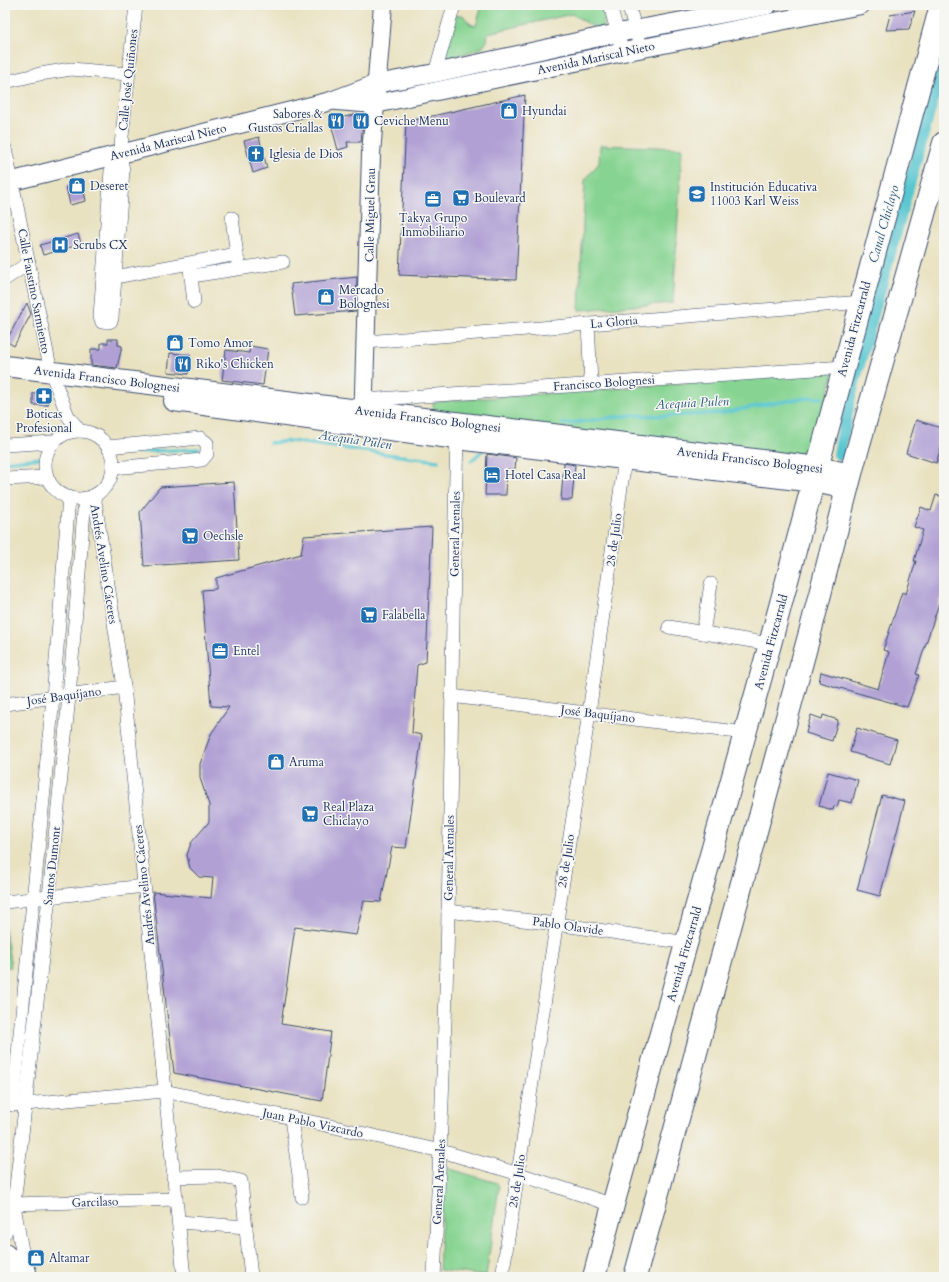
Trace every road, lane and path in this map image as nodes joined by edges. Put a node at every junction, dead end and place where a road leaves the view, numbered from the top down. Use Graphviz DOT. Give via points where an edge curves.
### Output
graph roads {
  1 [pos="136,5"];
  2 [pos="383,5"];
  3 [pos="454,5"];
  4 [pos="610,5"];
  5 [pos="628,5"];
  6 [pos="768,5"];
  7 [pos="861,5"];
  8 [pos="941,5"];
  9 [pos="636,30"];
  10 [pos="618,33"];
  11 [pos="631,50"];
  12 [pos="435,73"];
  13 [pos="128,74"];
  14 [pos="5,82"];
  15 [pos="376,84"];
  16 [pos="331,101"];
  17 [pos="375,104"];
  18 [pos="944,144"];
  19 [pos="5,148"];
  20 [pos="120,155"];
  21 [pos="8,182"];
  22 [pos="232,218"];
  23 [pos="237,254"];
  24 [pos="283,262"];
  25 [pos="189,263"];
  26 [pos="29,264"];
  27 [pos="239,268"];
  28 [pos="191,276"];
  29 [pos="115,277"];
  30 [pos="5,279"];
  31 [pos="194,302"];
  32 [pos="862,302"];
  33 [pos="588,324"];
  34 [pos="366,342"];
  35 [pos="5,366"];
  36 [pos="844,367"];
  37 [pos="5,379"];
  38 [pos="53,379"];
  39 [pos="591,383"];
  40 [pos="364,412"];
  41 [pos="80,431"];
  42 [pos="65,434"];
  43 [pos="457,439"];
  44 [pos="54,442"];
  45 [pos="5,445"];
  46 [pos="108,447"];
  47 [pos="626,452"];
  48 [pos="113,468"];
  49 [pos="816,475"];
  50 [pos="47,476"];
  51 [pos="5,479"];
  52 [pos="849,482"];
  53 [pos="69,497"];
  54 [pos="89,497"];
  55 [pos="711,584"];
  56 [pos="669,627"];
  57 [pos="703,633"];
  58 [pos="770,644"];
  59 [pos="124,687"];
  60 [pos="69,696"];
  61 [pos="451,696"];
  62 [pos="53,698"];
  63 [pos="5,704"];
  64 [pos="589,713"];
  65 [pos="745,733"];
  66 [pos="144,886"];
  67 [pos="49,897"];
  68 [pos="33,899"];
  69 [pos="5,902"];
  70 [pos="448,912"];
  71 [pos="556,924"];
  72 [pos="688,942"];
  73 [pos="164,1091"];
  74 [pos="14,1104"];
  75 [pos="291,1118"];
  76 [pos="441,1151"];
  77 [pos="519,1174"];
  78 [pos="173,1176"];
  79 [pos="302,1197"];
  80 [pos="176,1199"];
  81 [pos="14,1204"];
  82 [pos="613,1205"];
  83 [pos="179,1222"];
  84 [pos="246,1227"];
  85 [pos="5,1233"];
  86 [pos="5,1254"];
  87 [pos="27,1274"];
  88 [pos="184,1277"];
  89 [pos="251,1277"];
  90 [pos="434,1277"];
  91 [pos="502,1277"];
  92 [pos="594,1277"];
  93 [pos="635,1277"];
  1 -- 13 [label="street, Calle José Quiñones"];
  2 -- 15 [label="main road, Calle Miguel Grau"];
  3 -- 12 [label="street"];
  4 -- 10 [label="street"];
  5 -- 9 [label="street"];
  6 -- 9 [label="main road, Avenida Mariscal Nieto"];
  7 -- 11 [label="main road, Avenida Mariscal Nieto"];
  8 -- 32 [label="highway, Avenida Fitzcarrald"];
  9 -- 10 [label="main road, Avenida Mariscal Nieto"];
  9 -- 11 [label="street"];
  10 -- 11 [label="street"];
  10 -- 12 [label="main road, Avenida Mariscal Nieto"];
  11 -- 17 [label="main road, Avenida Mariscal Nieto"];
  12 -- 15 [label="main road, Avenida Mariscal Nieto"];
  13 -- 14 [label="street" via="72,69"];
  13 -- 20 [label="street, Calle José Quiñones"];
  15 -- 16 [label="main road, Avenida Mariscal Nieto"];
  15 -- 17 [label="main road, Calle Miguel Grau"];
  16 -- 17 [label="main road, Avenida Mariscal Nieto"];
  16 -- 20 [label="main road, Avenida Mariscal Nieto"];
  17 -- 34 [label="main road, Calle Miguel Grau" via="371,154"];
  18 -- 52 [label="highway"];
  19 -- 21 [label="street, Calle Faustino Sarmiento"];
  20 -- 21 [label="main road, Avenida Mariscal Nieto"];
  20 -- 29 [label="street" via="122,170"];
  20 -- 29 [label="street" via="111,171 100,316 105,323 112,318"];
  21 -- 26 [label="street, Calle Faustino Sarmiento"];
  22 -- 23 [label="street"];
  23 -- 25 [label="street"];
  23 -- 27 [label="street"];
  24 -- 27 [label="street"];
  25 -- 28 [label="street"];
  25 -- 29 [label="street"];
  26 -- 30 [label="street"];
  26 -- 38 [label="street, Calle Faustino Sarmiento"];
  27 -- 28 [label="street"];
  28 -- 31 [label="street"];
  32 -- 33 [label="street, La Gloria"];
  32 -- 36 [label="highway, Avenida Fitzcarrald"];
  33 -- 34 [label="street, La Gloria"];
  33 -- 39 [label="street"];
  34 -- 40 [label="main road, Calle Miguel Grau"];
  35 -- 38 [label="main road, Avenida Francisco Bolognesi"];
  36 -- 39 [label="street, Francisco Bolognesi"];
  36 -- 49 [label="highway, Avenida Fitzcarrald"];
  37 -- 38 [label="main road, Avenida Francisco Bolognesi"];
  38 -- 40 [label="main road, Avenida Francisco Bolognesi"];
  38 -- 41 [label="street, Calle Faustino Sarmiento" via="68,416"];
  38 -- 42 [label="street, Calle Faustino Sarmiento"];
  39 -- 40 [label="street, Francisco Bolognesi"];
  40 -- 43 [label="main road, Avenida Francisco Bolognesi"];
  40 -- 47 [label="main road, Avenida Francisco Bolognesi"];
  41 -- 42 [label="street"];
  41 -- 46 [label="street" via="101,438"];
  42 -- 44 [label="street"];
  43 -- 47 [label="main road, Avenida Francisco Bolognesi"];
  43 -- 61 [label="street, General Arenales"];
  44 -- 45 [label="street"];
  44 -- 50 [label="street" via="46,458"];
  46 -- 48 [label="street"];
  46 -- 48 [label="street" via="200,438 207,443 207,454 202,460"];
  47 -- 49 [label="main road, Avenida Francisco Bolognesi"];
  47 -- 64 [label="street, 28 de Julio"];
  48 -- 54 [label="street" via="107,484 101,491"];
  49 -- 52 [label="main road, Avenida Francisco Bolognesi"];
  49 -- 58 [label="highway, Avenida Fitzcarrald"];
  50 -- 51 [label="street"];
  50 -- 53 [label="street" via="52,486"];
  52 -- 93 [label="highway"];
  53 -- 54 [label="street"];
  53 -- 62 [label="street, Santos Dumont"];
  54 -- 59 [label="street, Andrés Avelino Cáceres"];
  54 -- 60 [label="street, Santos Dumont"];
  55 -- 57 [label="street"];
  56 -- 57 [label="street"];
  57 -- 58 [label="street"];
  58 -- 65 [label="highway, Avenida Fitzcarrald"];
  59 -- 60 [label="street, José Baquíjano"];
  59 -- 66 [label="street, Andrés Avelino Cáceres"];
  60 -- 62 [label="street, José Baquíjano"];
  60 -- 67 [label="street, Santos Dumont"];
  61 -- 64 [label="street, José Baquíjano"];
  61 -- 70 [label="street, General Arenales"];
  62 -- 63 [label="street, José Baquíjano"];
  62 -- 68 [label="street, Santos Dumont"];
  64 -- 65 [label="street, José Baquíjano"];
  64 -- 71 [label="street, 28 de Julio"];
  65 -- 72 [label="highway, Avenida Fitzcarrald"];
  66 -- 67 [label="street"];
  66 -- 73 [label="street, Andrés Avelino Cáceres"];
  67 -- 68 [label="street"];
  67 -- 74 [label="street, Santos Dumont"];
  68 -- 69 [label="street"];
  68 -- 74 [label="street, Santos Dumont"];
  70 -- 71 [label="street, Pablo Olavide"];
  70 -- 76 [label="street, General Arenales"];
  71 -- 72 [label="street, Pablo Olavide"];
  71 -- 77 [label="street, 28 de Julio"];
  72 -- 82 [label="highway, Avenida Fitzcarrald"];
  73 -- 74 [label="street, Juan Pablo Vizcardo"];
  73 -- 75 [label="street, Juan Pablo Vizcardo"];
  73 -- 78 [label="street, Andrés Avelino Cáceres"];
  74 -- 81 [label="street, Santos Dumont"];
  75 -- 76 [label="street, Juan Pablo Vizcardo"];
  75 -- 79 [label="street"];
  76 -- 77 [label="street, Juan Pablo Vizcardo"];
  76 -- 90 [label="street, General Arenales"];
  77 -- 82 [label="street, Juan Pablo Vizcardo"];
  77 -- 91 [label="street, 28 de Julio"];
  78 -- 80 [label="street, Andrés Avelino Cáceres"];
  78 -- 84 [label="street" via="218,1176 241,1181"];
  80 -- 81 [label="street, Garcilaso"];
  80 -- 83 [label="street, Andrés Avelino Cáceres"];
  81 -- 85 [label="street, Santos Dumont"];
  81 -- 87 [label="street"];
  82 -- 92 [label="highway, Avenida Fitzcarrald"];
  83 -- 84 [label="street"];
  83 -- 88 [label="street, Andrés Avelino Cáceres"];
  84 -- 89 [label="street"];
  86 -- 87 [label="main road"];
}
